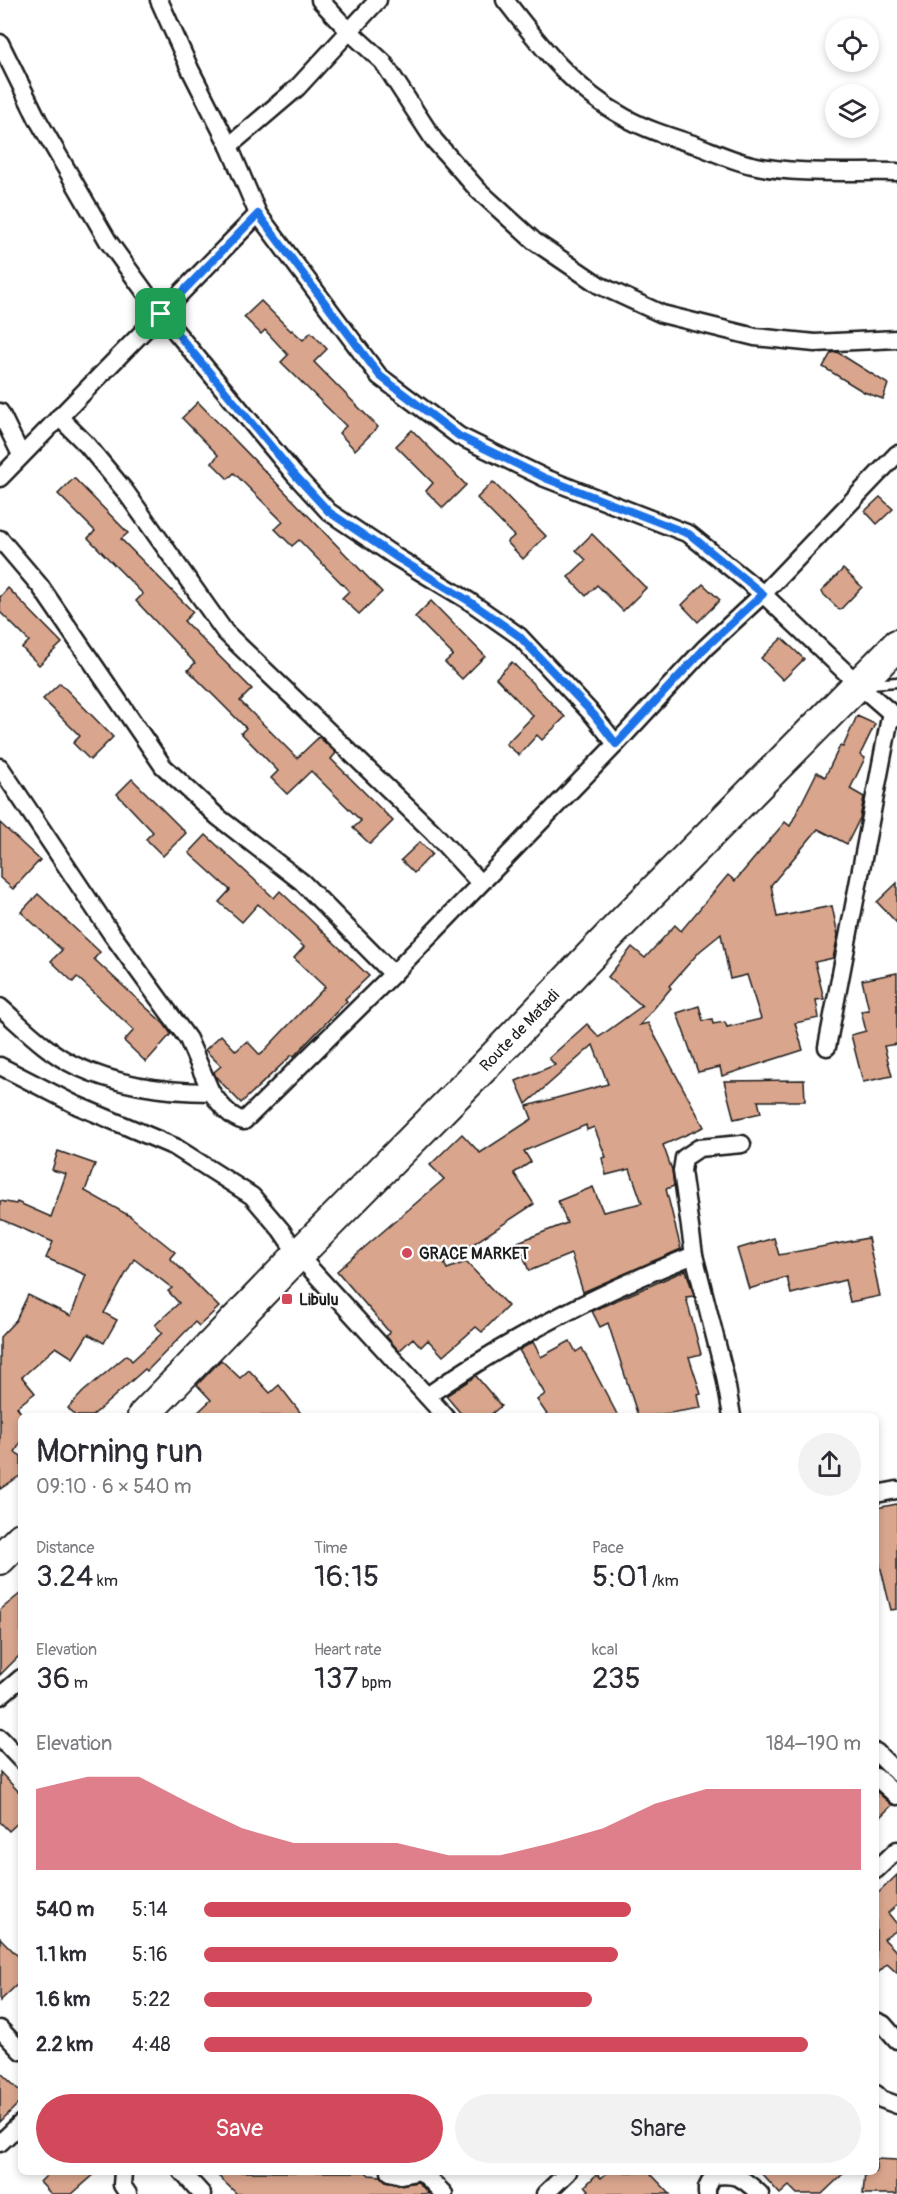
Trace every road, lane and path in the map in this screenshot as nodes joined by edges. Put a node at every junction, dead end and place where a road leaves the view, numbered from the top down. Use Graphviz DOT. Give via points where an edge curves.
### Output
graph roads {
  1 [pos="159,0"];
  2 [pos="320,0"];
  3 [pos="378,0"];
  4 [pos="505,0"];
  5 [pos="348,30"];
  6 [pos="0,44"];
  7 [pos="229,146"];
  8 [pos="897,172"];
  9 [pos="258,214"];
  10 [pos="161,314"];
  11 [pos="897,339"];
  12 [pos="0,412"];
  13 [pos="58,417"];
  14 [pos="897,454"];
  15 [pos="21,455"];
  16 [pos="0,478"];
  17 [pos="0,540"];
  18 [pos="763,594"];
  19 [pos="897,645"];
  20 [pos="897,682"];
  21 [pos="859,685"];
  22 [pos="894,715"];
  23 [pos="616,744"];
  24 [pos="0,767"];
  25 [pos="480,883"];
  26 [pos="393,974"];
  27 [pos="0,1007"];
  28 [pos="827,1047"];
  29 [pos="0,1066"];
  30 [pos="211,1092"];
  31 [pos="742,1144"];
  32 [pos="297,1255"];
  33 [pos="694,1255"];
  34 [pos="427,1396"];
  35 [pos="146,1413"];
  36 [pos="442,1413"];
  37 [pos="731,1413"];
  38 [pos="897,1490"];
  39 [pos="879,1493"];
  40 [pos="18,1541"];
  41 [pos="0,1559"];
  42 [pos="18,1681"];
  43 [pos="0,1696"];
  44 [pos="0,1738"];
  45 [pos="879,1755"];
  46 [pos="18,1757"];
  47 [pos="897,1773"];
  48 [pos="879,1780"];
  49 [pos="897,1796"];
  50 [pos="897,1850"];
  51 [pos="879,1867"];
  52 [pos="879,2022"];
  53 [pos="0,2029"];
  54 [pos="897,2040"];
  55 [pos="18,2048"];
  56 [pos="879,2097"];
  57 [pos="897,2105"];
  58 [pos="18,2126"];
  59 [pos="0,2143"];
  60 [pos="123,2175"];
  61 [pos="185,2175"];
  62 [pos="426,2175"];
  63 [pos="565,2175"];
  64 [pos="710,2175"];
  65 [pos="733,2175"];
  66 [pos="129,2194"];
  67 [pos="202,2194"];
  68 [pos="444,2194"];
  69 [pos="545,2194"];
  70 [pos="707,2194"];
  71 [pos="760,2194"];
  1 -- 7 [label="street"];
  2 -- 5 [label="street"];
  3 -- 5 [label="street"];
  4 -- 8 [label="street" via="539,44 575,81 600,102 653,131 751,165 814,172"];
  5 -- 7 [label="street" via="297,88"];
  5 -- 11 [label="street" via="383,62 434,140 478,190 534,241 599,285 662,314 755,337 815,343"];
  6 -- 10 [label="street" via="38,120 108,241"];
  7 -- 9 [label="street"];
  9 -- 10 [label="street"];
  9 -- 18 [label="street" via="380,376 459,436 545,478 689,534"];
  10 -- 13 [label="street"];
  10 -- 23 [label="street" via="329,512 519,636 594,715"];
  12 -- 15 [label="street"];
  13 -- 15 [label="street"];
  13 -- 25 [label="street" via="125,491 225,632 433,832"];
  14 -- 18 [label="street"];
  15 -- 16 [label="street"];
  17 -- 26 [label="street" via="40,586 163,766 218,817 302,882"];
  18 -- 21 [label="street"];
  18 -- 23 [label="street" via="705,648"];
  19 -- 21 [label="highway, Route de Matadi"];
  20 -- 21 [label="lane"];
  21 -- 22 [label="street"];
  21 -- 32 [label="highway, Route de Matadi"];
  22 -- 28 [label="street"];
  23 -- 25 [label="street"];
  24 -- 30 [label="street" via="188,1040"];
  25 -- 26 [label="street"];
  26 -- 30 [label="street" via="244,1121 223,1108"];
  27 -- 30 [label="street" via="75,1066 129,1084 179,1092"];
  29 -- 32 [label="street" via="76,1105 175,1147 252,1196"];
  31 -- 33 [label="street" via="699,1148 684,1158 682,1171"];
  32 -- 34 [label="street"];
  32 -- 35 [label="highway, Route de Matadi"];
  33 -- 34 [label="street" via="525,1335"];
  33 -- 37 [label="street"];
  34 -- 36 [label="street"];
  38 -- 39 [label="street"];
  40 -- 41 [label="highway"];
  42 -- 43 [label="street"];
  44 -- 46 [label="street"];
  45 -- 47 [label="street"];
  48 -- 49 [label="street"];
  50 -- 51 [label="street"];
  52 -- 54 [label="street"];
  53 -- 55 [label="street"];
  56 -- 57 [label="street"];
  58 -- 59 [label="street"];
  60 -- 66 [label="street" via="122,2185"];
  61 -- 67 [label="street"];
  62 -- 68 [label="street"];
  63 -- 69 [label="street"];
  64 -- 70 [label="street"];
  65 -- 71 [label="street" via="746,2179"];
}
